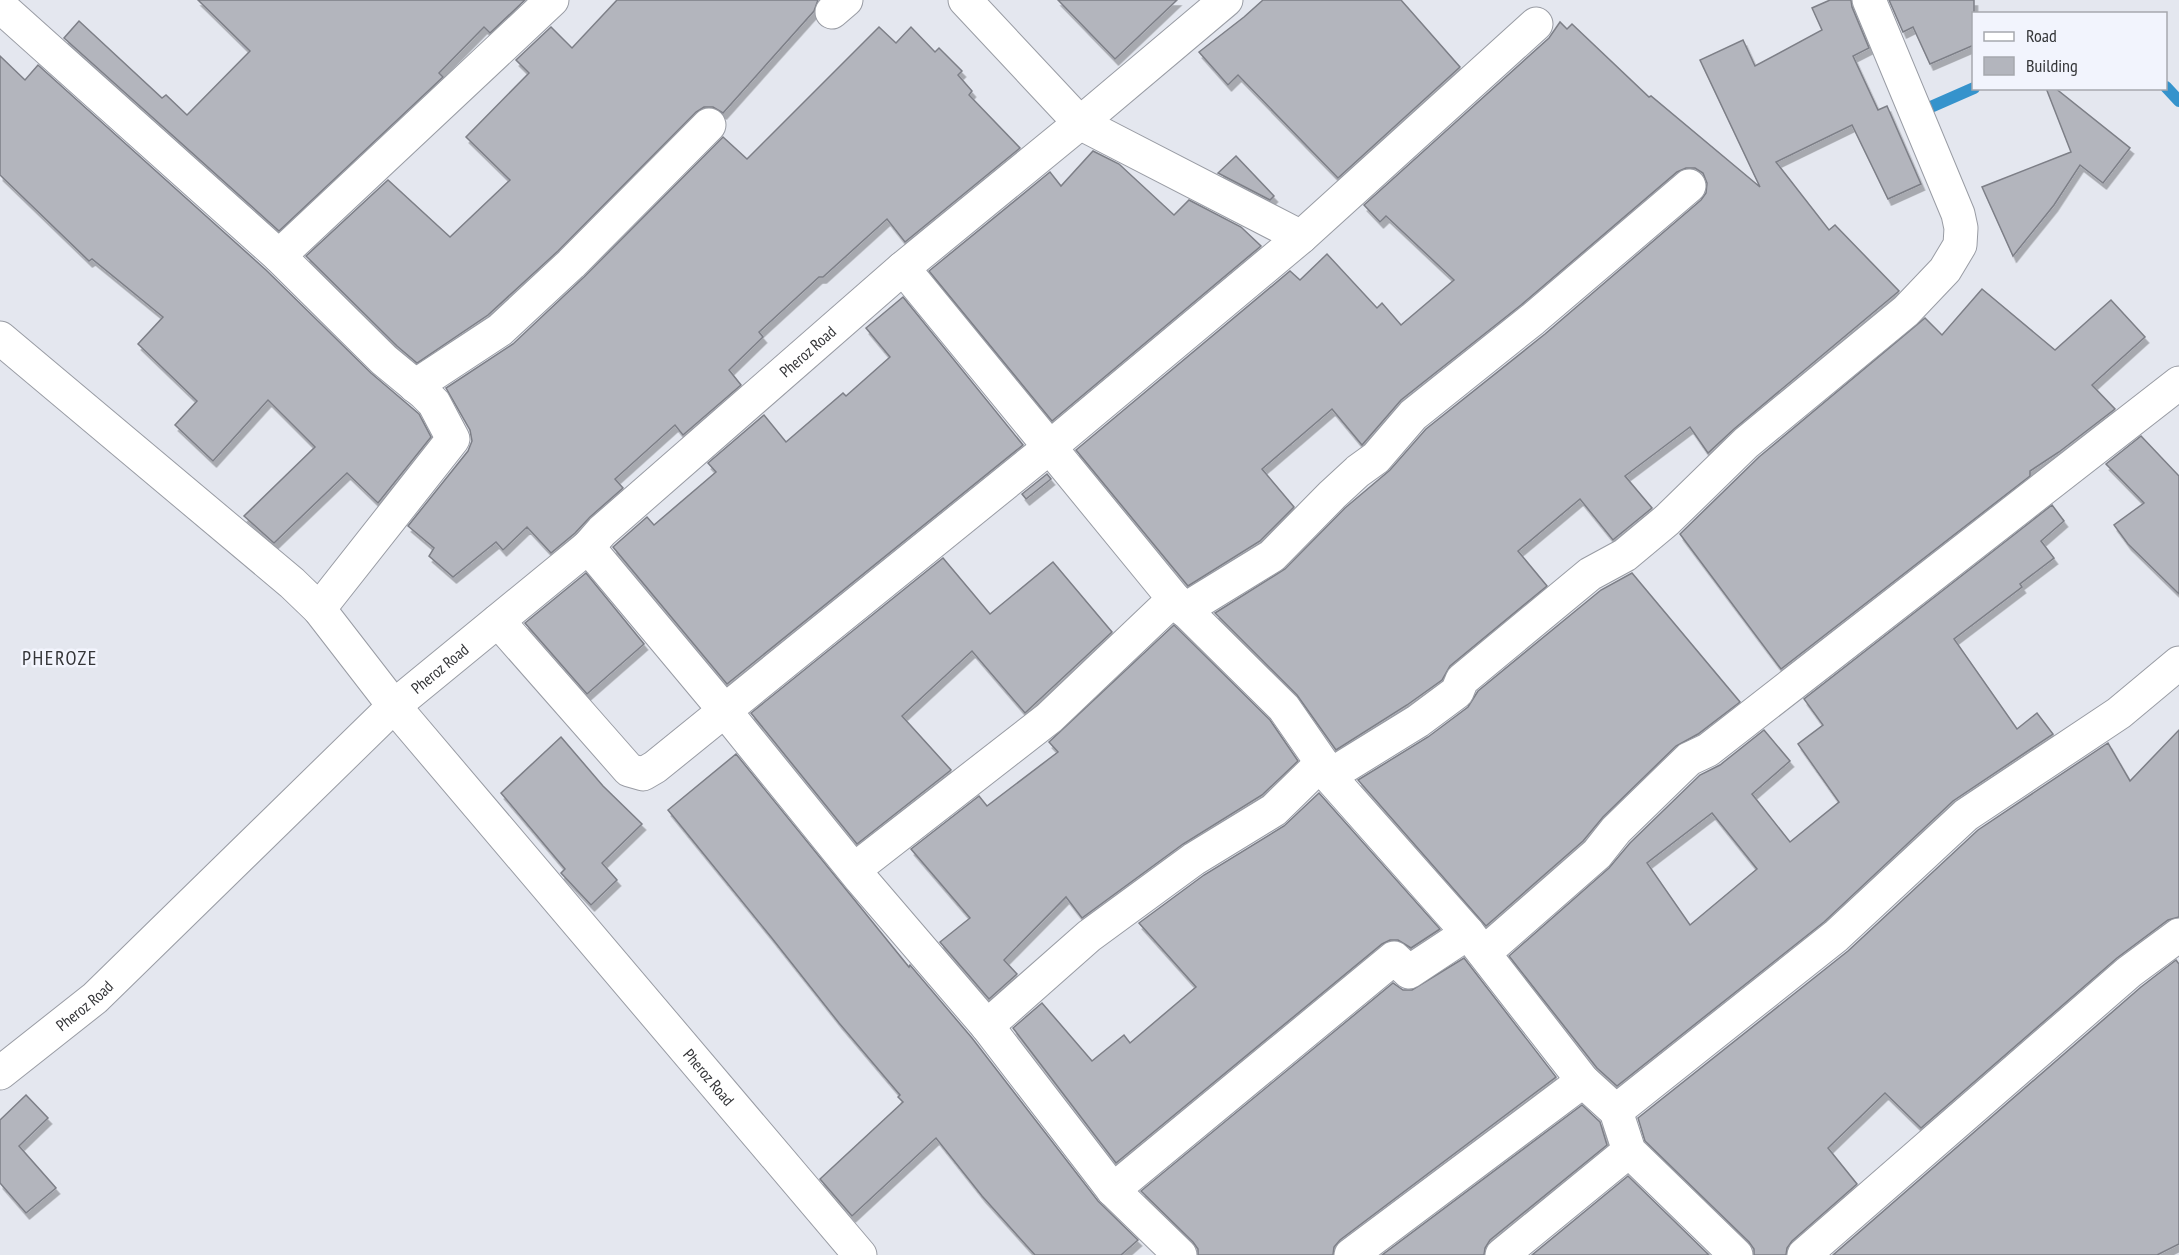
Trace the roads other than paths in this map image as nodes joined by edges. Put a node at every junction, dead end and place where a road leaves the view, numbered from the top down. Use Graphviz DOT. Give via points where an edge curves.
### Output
graph roads {
  1 [pos="552,0"];
  2 [pos="965,0"];
  3 [pos="1226,0"];
  4 [pos="1869,0"];
  5 [pos="0,6"];
  6 [pos="1536,24"];
  7 [pos="1080,123"];
  8 [pos="709,126"];
  9 [pos="1689,186"];
  10 [pos="1301,237"];
  11 [pos="279,256"];
  12 [pos="903,268"];
  13 [pos="0,338"];
  14 [pos="2179,383"];
  15 [pos="415,386"];
  16 [pos="1050,447"];
  17 [pos="588,547"];
  18 [pos="1179,605"];
  19 [pos="319,609"];
  20 [pos="498,621"];
  21 [pos="2179,663"];
  22 [pos="394,706"];
  23 [pos="725,711"];
  24 [pos="1325,770"];
  25 [pos="855,869"];
  26 [pos="2179,935"];
  27 [pos="1476,943"];
  28 [pos="987,1026"];
  29 [pos="0,1073"];
  30 [pos="1583,1081"];
  31 [pos="1616,1110"];
  32 [pos="1629,1150"];
  33 [pos="1113,1190"];
  34 [pos="860,1255"];
  35 [pos="1180,1255"];
  36 [pos="1352,1255"];
  37 [pos="1502,1255"];
  38 [pos="1736,1255"];
  39 [pos="1804,1255"];
  1 -- 11 [label="street"];
  2 -- 7 [label="street"];
  3 -- 7 [label="street, Pheroz Road"];
  4 -- 24 [label="street" via="1958,214 1960,245 1945,270 1906,311 1746,443 1667,520 1625,555 1590,574 1462,680 1457,692 1418,721"];
  5 -- 11 [label="street"];
  6 -- 10 [label="street"];
  7 -- 10 [label="street"];
  7 -- 12 [label="street, Pheroz Road"];
  8 -- 15 [label="street" via="500,330"];
  9 -- 18 [label="street" via="1413,415 1376,458 1332,495 1272,556"];
  10 -- 16 [label="street"];
  11 -- 15 [label="street"];
  12 -- 16 [label="street"];
  12 -- 17 [label="street, Pheroz Road"];
  13 -- 19 [label="street, Pheroz Road" via="292,582"];
  14 -- 27 [label="street" via="1708,750 1689,759 1616,830 1597,854"];
  15 -- 19 [label="street" via="434,404 453,439"];
  16 -- 18 [label="street"];
  16 -- 23 [label="street"];
  17 -- 20 [label="street, Pheroz Road"];
  17 -- 23 [label="street"];
  18 -- 24 [label="street" via="1284,708"];
  18 -- 25 [label="street" via="1049,718"];
  19 -- 22 [label="street, Pheroz Road"];
  20 -- 22 [label="street, Pheroz Road"];
  20 -- 23 [label="street" via="630,770 643,774 656,767"];
  21 -- 31 [label="street" via="2119,713 1966,815 1836,936"];
  22 -- 29 [label="street, Pheroz Road" via="95,998"];
  22 -- 34 [label="street, Pheroz Road"];
  23 -- 25 [label="street"];
  24 -- 27 [label="street"];
  24 -- 28 [label="street" via="1274,810 1194,860 1089,936"];
  25 -- 28 [label="street"];
  26 -- 39 [label="street" via="2129,972"];
  27 -- 30 [label="street"];
  27 -- 33 [label="street" via="1409,972 1394,958"];
  28 -- 33 [label="street"];
  30 -- 31 [label="street"];
  30 -- 36 [label="street"];
  31 -- 32 [label="street"];
  32 -- 37 [label="street"];
  32 -- 38 [label="street"];
  33 -- 35 [label="street"];
}
